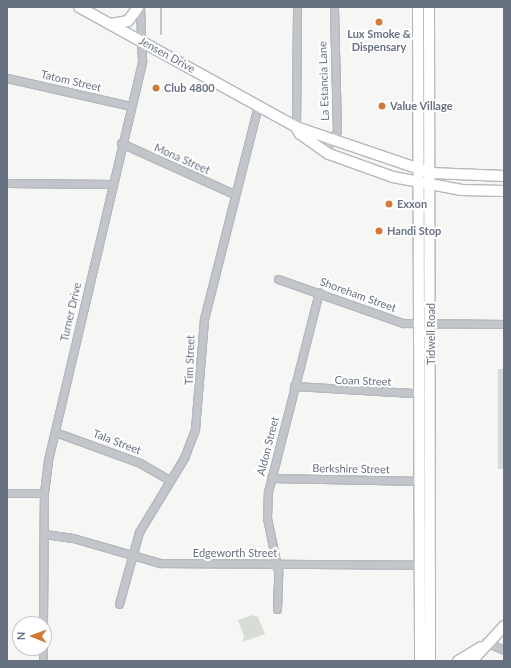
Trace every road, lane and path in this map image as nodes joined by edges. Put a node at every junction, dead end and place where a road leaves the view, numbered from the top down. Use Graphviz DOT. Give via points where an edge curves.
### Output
graph roads {
  1 [pos="78,7"];
  2 [pos="139,7"];
  3 [pos="297,7"];
  4 [pos="334,7"];
  5 [pos="418,7"];
  6 [pos="429,7"];
  7 [pos="110,24"];
  8 [pos="141,40"];
  9 [pos="419,52"];
  10 [pos="429,52"];
  11 [pos="7,78"];
  12 [pos="419,102"];
  13 [pos="430,102"];
  14 [pos="258,105"];
  15 [pos="130,106"];
  16 [pos="296,127"];
  17 [pos="333,140"];
  18 [pos="121,143"];
  19 [pos="325,151"];
  20 [pos="420,170"];
  21 [pos="431,173"];
  22 [pos="504,176"];
  23 [pos="7,183"];
  24 [pos="420,183"];
  25 [pos="112,184"];
  26 [pos="431,186"];
  27 [pos="504,191"];
  28 [pos="234,194"];
  29 [pos="278,279"];
  30 [pos="319,292"];
  31 [pos="420,324"];
  32 [pos="432,324"];
  33 [pos="504,324"];
  34 [pos="294,386"];
  35 [pos="420,394"];
  36 [pos="430,394"];
  37 [pos="55,432"];
  38 [pos="271,478"];
  39 [pos="169,480"];
  40 [pos="424,481"];
  41 [pos="7,493"];
  42 [pos="44,493"];
  43 [pos="44,534"];
  44 [pos="130,556"];
  45 [pos="277,564"];
  46 [pos="424,565"];
  47 [pos="119,604"];
  48 [pos="277,609"];
  49 [pos="43,616"];
  50 [pos="504,626"];
  51 [pos="484,644"];
  52 [pos="504,650"];
  53 [pos="420,661"];
  54 [pos="430,661"];
  55 [pos="458,661"];
  56 [pos="472,661"];
  1 -- 7 [label="main road, Jensen Drive"];
  2 -- 7 [label="main road" via="128,21"];
  2 -- 8 [label="street, Turner Drive"];
  3 -- 16 [label="street"];
  4 -- 17 [label="street, La Estancia Lane" via="337,131"];
  5 -- 9 [label="main road, Tidwell Road"];
  6 -- 10 [label="main road, Tidwell Road"];
  7 -- 8 [label="main road, Jensen Drive"];
  8 -- 14 [label="main road, Jensen Drive"];
  8 -- 15 [label="street, Turner Drive" via="142,61"];
  9 -- 10 [label="main road"];
  9 -- 12 [label="main road, Tidwell Road"];
  10 -- 13 [label="main road, Tidwell Road"];
  11 -- 15 [label="street, Tatom Street"];
  12 -- 13 [label="main road"];
  12 -- 20 [label="main road, Tidwell Road"];
  13 -- 21 [label="main road, Tidwell Road"];
  14 -- 16 [label="main road, Jensen Drive"];
  14 -- 28 [label="street, Tim Street"];
  15 -- 18 [label="street, Turner Drive"];
  16 -- 17 [label="main road, Jensen Drive"];
  16 -- 19 [label="main road, Jensen Drive" via="300,134"];
  17 -- 19 [label="street, La Estancia Lane"];
  17 -- 20 [label="main road, Jensen Drive"];
  18 -- 25 [label="street, Turner Drive"];
  18 -- 28 [label="street, Mona Street"];
  19 -- 24 [label="main road, Jensen Drive" via="393,177"];
  20 -- 21 [label="main road, Jensen Drive"];
  20 -- 24 [label="main road, Tidwell Road"];
  21 -- 22 [label="main road, Jensen Drive"];
  21 -- 26 [label="main road, Tidwell Road"];
  23 -- 25 [label="street"];
  24 -- 26 [label="main road, Jensen Drive"];
  24 -- 31 [label="main road, Tidwell Road"];
  25 -- 37 [label="street, Turner Drive"];
  26 -- 27 [label="main road, Jensen Drive"];
  26 -- 32 [label="main road, Tidwell Road"];
  28 -- 39 [label="street, Tim Street" via="202,330 200,405 195,429 184,458"];
  29 -- 30 [label="street, Shoreham Street"];
  30 -- 31 [label="street, Shoreham Street" via="394,320"];
  30 -- 34 [label="street, Aldon Street"];
  31 -- 32 [label="street, Shoreham Street"];
  31 -- 35 [label="main road, Tidwell Road"];
  32 -- 33 [label="street, Shoreham Street"];
  32 -- 36 [label="main road, Tidwell Road"];
  34 -- 35 [label="street, Coan Street"];
  34 -- 38 [label="street, Aldon Street"];
  35 -- 36 [label="street, Coan Street"];
  35 -- 40 [label="main road, Tidwell Road"];
  36 -- 40 [label="main road, Tidwell Road"];
  37 -- 39 [label="street, Tala Street" via="140,463"];
  37 -- 42 [label="street, Turner Drive"];
  38 -- 40 [label="street, Berkshire Street"];
  38 -- 45 [label="street, Aldon Street" via="267,518"];
  39 -- 44 [label="street, Tim Street" via="146,515"];
  40 -- 46 [label="main road, Tidwell Road"];
  41 -- 42 [label="street"];
  42 -- 43 [label="street, Turner Drive"];
  43 -- 44 [label="street, Edgeworth Street" via="73,538"];
  43 -- 49 [label="street, Turner Drive"];
  44 -- 45 [label="street, Edgeworth Street" via="160,563"];
  44 -- 47 [label="street, Tim Street"];
  45 -- 46 [label="street, Edgeworth Street"];
  45 -- 48 [label="street, Aldon Street"];
  46 -- 53 [label="main road, Tidwell Road"];
  46 -- 54 [label="main road, Tidwell Road"];
  50 -- 51 [label="main road"];
  51 -- 52 [label="street"];
  51 -- 55 [label="main road"];
  51 -- 56 [label="main road"];
}
